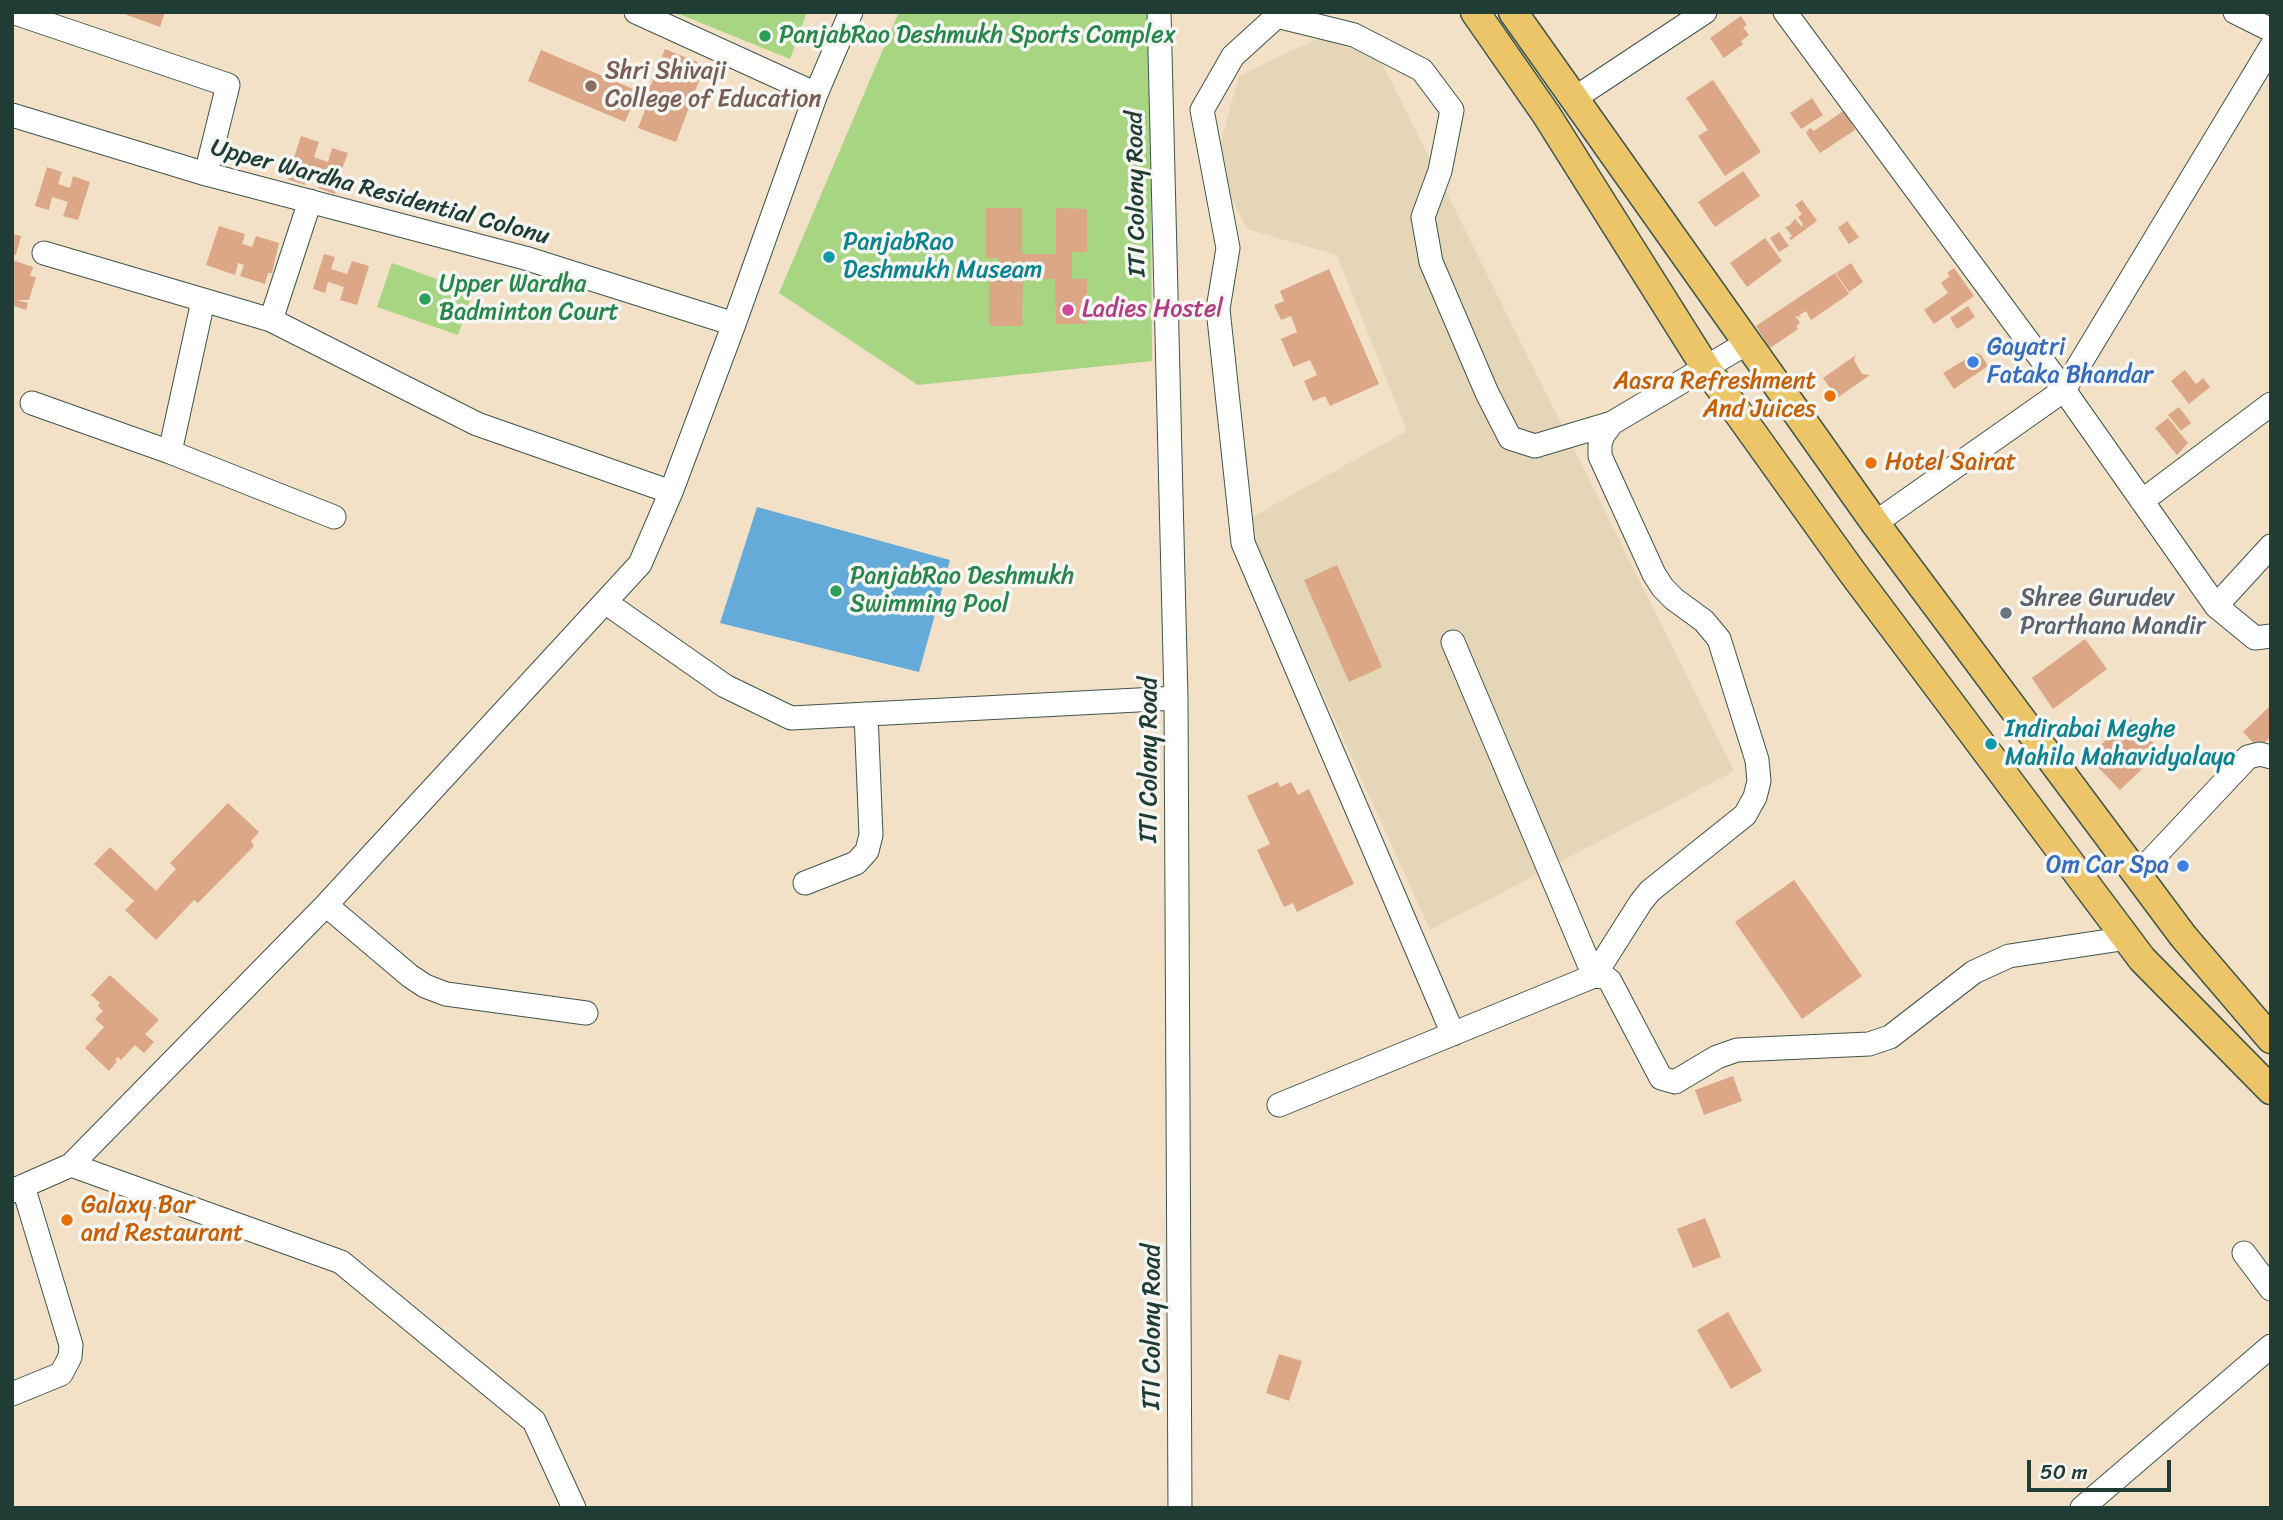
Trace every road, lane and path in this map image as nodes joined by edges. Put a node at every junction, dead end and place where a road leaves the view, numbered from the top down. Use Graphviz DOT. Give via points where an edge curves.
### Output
graph roads {
  1 [pos="636,12"];
  2 [pos="852,12"];
  3 [pos="1159,12"];
  4 [pos="1475,12"];
  5 [pos="1513,12"];
  6 [pos="1705,12"];
  7 [pos="1785,12"];
  8 [pos="2235,12"];
  9 [pos="18,14"];
  10 [pos="2271,30"];
  11 [pos="2271,47"];
  12 [pos="816,94"];
  13 [pos="1574,98"];
  14 [pos="12,115"];
  15 [pos="206,174"];
  16 [pos="310,201"];
  17 [pos="44,253"];
  18 [pos="203,301"];
  19 [pos="271,320"];
  20 [pos="734,324"];
  21 [pos="1748,343"];
  22 [pos="1706,368"];
  23 [pos="2064,390"];
  24 [pos="32,403"];
  25 [pos="2271,404"];
  26 [pos="1612,423"];
  27 [pos="170,452"];
  28 [pos="671,492"];
  29 [pos="2142,501"];
  30 [pos="334,517"];
  31 [pos="1875,523"];
  32 [pos="2271,546"];
  33 [pos="605,602"];
  34 [pos="2216,606"];
  35 [pos="2271,636"];
  36 [pos="1453,642"];
  37 [pos="1176,698"];
  38 [pos="866,714"];
  39 [pos="2271,757"];
  40 [pos="2138,874"];
  41 [pos="806,883"];
  42 [pos="326,905"];
  43 [pos="2183,936"];
  44 [pos="2135,949"];
  45 [pos="1594,976"];
  46 [pos="586,1013"];
  47 [pos="1453,1034"];
  48 [pos="2271,1039"];
  49 [pos="2271,1090"];
  50 [pos="1279,1105"];
  51 [pos="71,1165"];
  52 [pos="18,1188"];
  53 [pos="2244,1253"];
  54 [pos="2271,1289"];
  55 [pos="2271,1346"];
  56 [pos="12,1394"];
  57 [pos="574,1508"];
  58 [pos="1180,1508"];
  59 [pos="2082,1508"];
  1 -- 12 [label="street"];
  2 -- 12 [label="street"];
  3 -- 37 [label="street, ITI Colony Road"];
  4 -- 22 [label="main road" via="1546,114"];
  5 -- 13 [label="main road"];
  6 -- 13 [label="street"];
  7 -- 23 [label="street"];
  8 -- 10 [label="street"];
  9 -- 15 [label="street" via="228,85"];
  11 -- 23 [label="street"];
  12 -- 20 [label="street"];
  13 -- 21 [label="main road"];
  14 -- 15 [label="street, Upper Wardha Residential Colonu"];
  15 -- 16 [label="street, Upper Wardha Residential Colonu"];
  16 -- 19 [label="street"];
  16 -- 20 [label="street, Upper Wardha Residential Colonu" via="525,258"];
  17 -- 18 [label="street"];
  18 -- 19 [label="street"];
  18 -- 27 [label="street"];
  19 -- 28 [label="street" via="478,424"];
  20 -- 28 [label="street"];
  21 -- 22 [label="street"];
  21 -- 31 [label="main road"];
  22 -- 26 [label="street"];
  22 -- 44 [label="main road" via="1852,572"];
  23 -- 29 [label="street"];
  23 -- 31 [label="street"];
  24 -- 27 [label="street"];
  25 -- 29 [label="street"];
  26 -- 45 [label="street" via="1603,435 1600,456 1663,588 1719,639 1758,760 1759,781 1745,814 1650,891"];
  26 -- 47 [label="street" via="1535,446 1510,438 1431,262 1423,217 1440,171 1452,110 1422,70 1354,35 1278,16 1233,57 1202,110 1228,248 1218,309 1243,543"];
  27 -- 30 [label="street"];
  28 -- 33 [label="street" via="640,564"];
  29 -- 34 [label="street"];
  31 -- 40 [label="main road"];
  32 -- 34 [label="street"];
  33 -- 38 [label="street" via="725,686 790,718"];
  33 -- 42 [label="street"];
  34 -- 35 [label="street" via="2255,638"];
  36 -- 45 [label="street"];
  37 -- 38 [label="street"];
  37 -- 58 [label="street, ITI Colony Road"];
  38 -- 41 [label="street" via="871,835 867,851 856,863"];
  39 -- 40 [label="street" via="2249,757"];
  40 -- 43 [label="main road"];
  42 -- 46 [label="street" via="425,986 446,994"];
  42 -- 51 [label="street"];
  43 -- 44 [label="main road"];
  43 -- 48 [label="main road"];
  44 -- 45 [label="street" via="2009,956 1974,972 1890,1037 1869,1044 1737,1050 1675,1082 1661,1078 1610,981"];
  44 -- 49 [label="main road"];
  45 -- 47 [label="street"];
  47 -- 50 [label="street"];
  51 -- 52 [label="street"];
  51 -- 57 [label="street" via="341,1262 534,1421"];
  52 -- 56 [label="street" via="71,1345 61,1374"];
  53 -- 54 [label="street"];
  55 -- 59 [label="street"];
}
